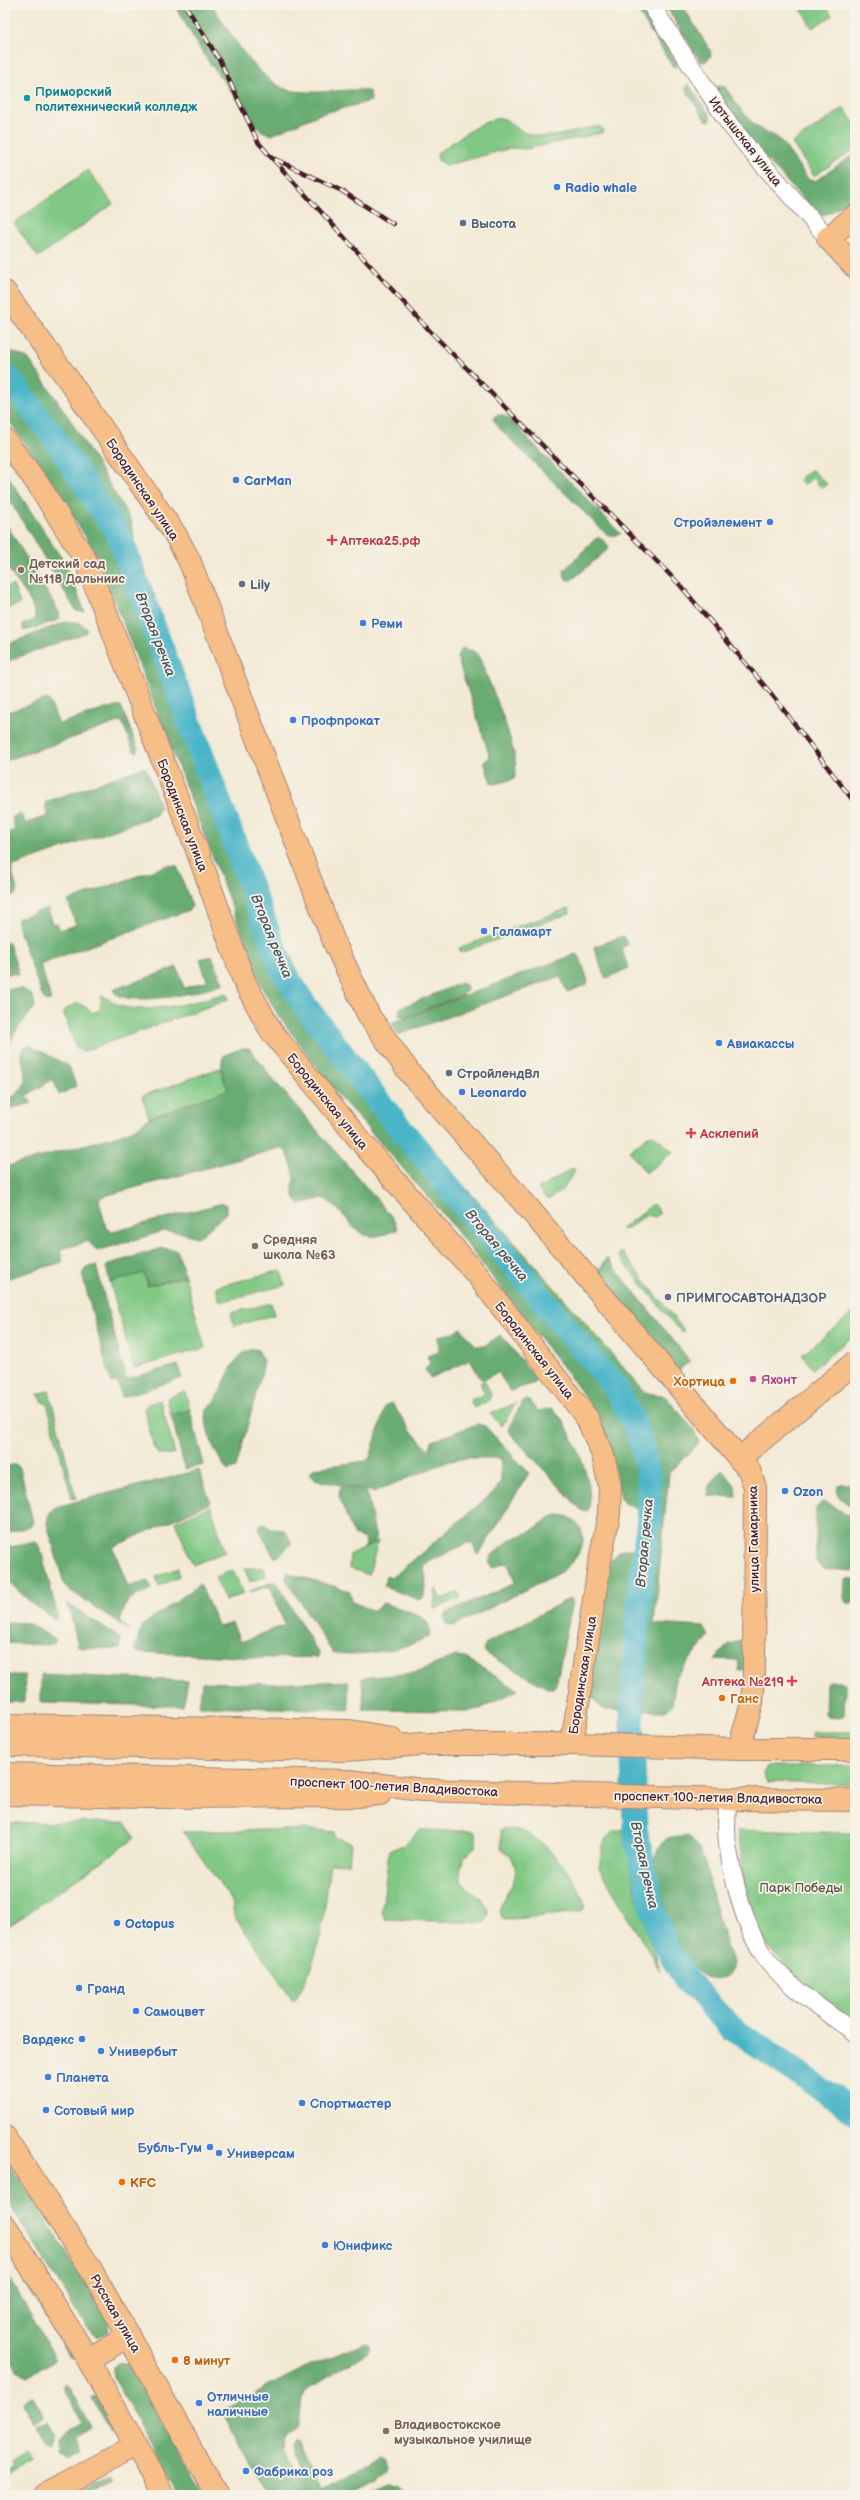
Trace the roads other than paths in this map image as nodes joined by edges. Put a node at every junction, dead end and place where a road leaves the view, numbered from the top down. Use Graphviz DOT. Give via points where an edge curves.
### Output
graph roads {
  1 [pos="652,5"];
  2 [pos="855,216"];
  3 [pos="828,238"];
  4 [pos="855,267"];
  5 [pos="5,292"];
  6 [pos="5,440"];
  7 [pos="855,1362"];
  8 [pos="739,1459"];
  9 [pos="5,1725"];
  10 [pos="422,1744"];
  11 [pos="580,1744"];
  12 [pos="5,1745"];
  13 [pos="738,1749"];
  14 [pos="855,1749"];
  15 [pos="5,1774"];
  16 [pos="422,1790"];
  17 [pos="5,1794"];
  18 [pos="728,1799"];
  19 [pos="855,1800"];
  20 [pos="855,2033"];
  21 [pos="5,2137"];
  22 [pos="5,2225"];
  23 [pos="129,2336"];
  24 [pos="88,2359"];
  25 [pos="135,2446"];
  26 [pos="44,2495"];
  27 [pos="163,2495"];
  28 [pos="217,2495"];
  1 -- 3 [label="street, Иртышская улица" via="728,122"];
  2 -- 3 [label="main road"];
  3 -- 4 [label="main road, Иртышская улица"];
  5 -- 8 [label="main road, Бородинская улица" via="170,528 190,562 334,942 369,1016 409,1072 531,1211"];
  6 -- 11 [label="main road, Бородинская улица" via="38,484 85,560 192,836 244,981 271,1031 363,1144 478,1276 587,1418 603,1455 610,1487 609,1514 599,1566"];
  7 -- 8 [label="main road"];
  8 -- 13 [label="main road, улица Гамарника" via="749,1470 755,1502 754,1678 752,1703"];
  9 -- 10 [label="main road" via="350,1731"];
  10 -- 11 [label="main road"];
  10 -- 12 [label="main road" via="346,1750"];
  11 -- 13 [label="main road"];
  13 -- 14 [label="main road"];
  15 -- 16 [label="main road, проспект 100-летия Владивостока" via="349,1781"];
  16 -- 17 [label="main road" via="357,1796 143,1797"];
  16 -- 18 [label="main road, проспект 100-летия Владивостока"];
  18 -- 19 [label="main road, проспект 100-летия Владивостока"];
  18 -- 20 [label="street" via="728,1847 756,1942 768,1961 786,1979"];
  21 -- 23 [label="main road, Русская улица" via="89,2266"];
  22 -- 24 [label="main road"];
  23 -- 24 [label="main road"];
  23 -- 28 [label="main road, Русская улица"];
  24 -- 25 [label="main road"];
  25 -- 26 [label="main road"];
  25 -- 27 [label="main road"];
}
